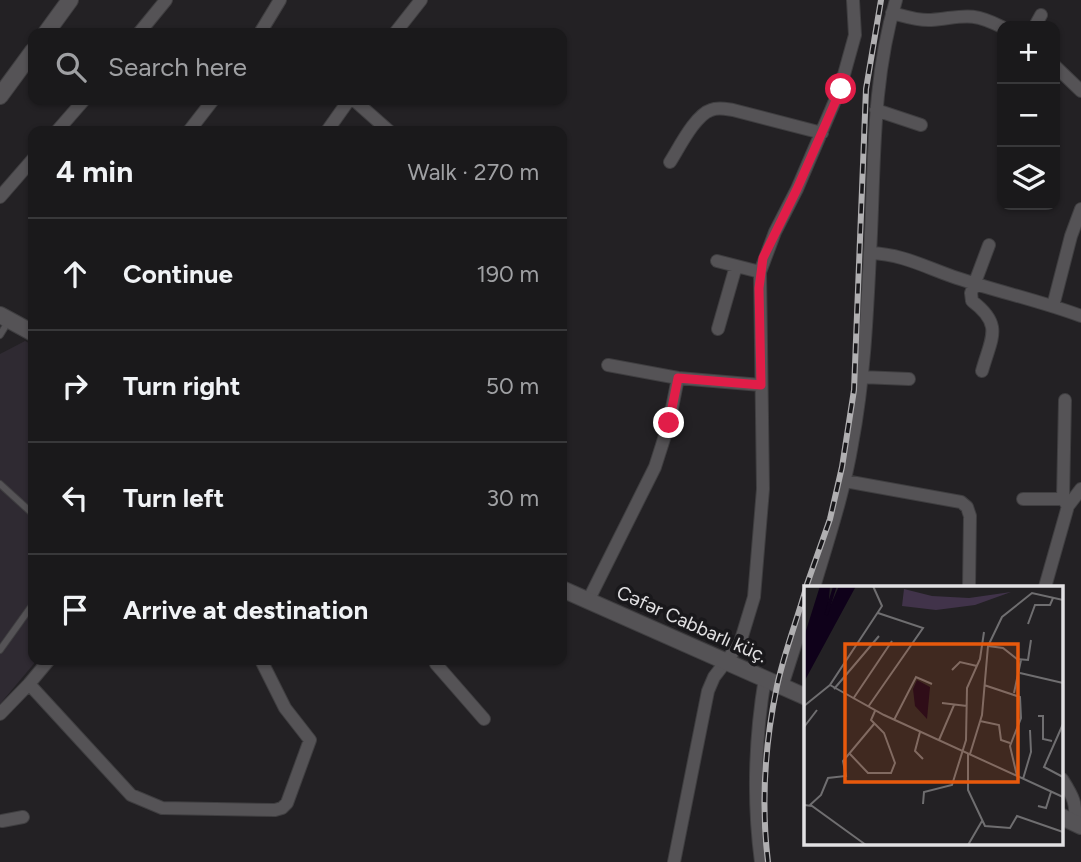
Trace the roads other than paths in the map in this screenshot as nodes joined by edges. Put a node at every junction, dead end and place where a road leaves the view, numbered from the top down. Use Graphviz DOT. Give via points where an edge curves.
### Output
graph roads {
  1 [pos="70,0"];
  2 [pos="166,0"];
  3 [pos="280,0"];
  4 [pos="421,0"];
  5 [pos="853,0"];
  6 [pos="894,6"];
  7 [pos="997,25"];
  8 [pos="50,28"];
  9 [pos="143,28"];
  10 [pos="263,28"];
  11 [pos="399,28"];
  12 [pos="28,58"];
  13 [pos="1060,71"];
  14 [pos="1081,91"];
  15 [pos="0,96"];
  16 [pos="80,105"];
  17 [pos="209,105"];
  18 [pos="348,105"];
  19 [pos="358,105"];
  20 [pos="876,110"];
  21 [pos="921,125"];
  22 [pos="61,126"];
  23 [pos="193,126"];
  24 [pos="331,126"];
  25 [pos="383,126"];
  26 [pos="822,133"];
  27 [pos="670,162"];
  28 [pos="28,165"];
  29 [pos="0,197"];
  30 [pos="1081,209"];
  31 [pos="989,245"];
  32 [pos="870,253"];
  33 [pos="717,261"];
  34 [pos="736,266"];
  35 [pos="760,271"];
  36 [pos="976,283"];
  37 [pos="1053,306"];
  38 [pos="1081,316"];
  39 [pos="5,318"];
  40 [pos="718,329"];
  41 [pos="28,330"];
  42 [pos="0,335"];
  43 [pos="608,365"];
  44 [pos="982,371"];
  45 [pos="861,377"];
  46 [pos="678,378"];
  47 [pos="909,379"];
  48 [pos="761,385"];
  49 [pos="1065,401"];
  50 [pos="845,481"];
  51 [pos="0,484"];
  52 [pos="1081,489"];
  53 [pos="1023,499"];
  54 [pos="1065,503"];
  55 [pos="28,509"];
  56 [pos="814,586"];
  57 [pos="969,586"];
  58 [pos="1045,586"];
  59 [pos="567,591"];
  60 [pos="588,601"];
  61 [pos="28,611"];
  62 [pos="804,621"];
  63 [pos="0,650"];
  64 [pos="727,660"];
  65 [pos="45,665"];
  66 [pos="264,665"];
  67 [pos="437,665"];
  68 [pos="765,678"];
  69 [pos="29,684"];
  70 [pos="782,686"];
  71 [pos="804,696"];
  72 [pos="0,714"];
  73 [pos="484,719"];
  74 [pos="1064,782"];
  75 [pos="23,817"];
  76 [pos="1,820"];
  77 [pos="1072,822"];
  78 [pos="674,862"];
  79 [pos="761,862"];
  1 -- 8 [label="street"];
  2 -- 9 [label="street"];
  3 -- 10 [label="street"];
  4 -- 11 [label="street"];
  5 -- 26 [label="street" via="855,35 841,89"];
  6 -- 7 [label="street" via="916,19 973,15"];
  6 -- 20 [label="street"];
  12 -- 15 [label="street"];
  13 -- 14 [label="street"];
  16 -- 22 [label="street"];
  17 -- 23 [label="street"];
  18 -- 24 [label="street"];
  19 -- 25 [label="street"];
  20 -- 21 [label="street"];
  20 -- 32 [label="street"];
  26 -- 27 [label="street" via="718,108 699,117"];
  26 -- 35 [label="street"];
  28 -- 29 [label="street"];
  30 -- 37 [label="street"];
  31 -- 36 [label="street"];
  32 -- 36 [label="street" via="901,256"];
  32 -- 45 [label="street"];
  33 -- 34 [label="street"];
  34 -- 35 [label="street"];
  34 -- 40 [label="street"];
  35 -- 48 [label="street"];
  36 -- 37 [label="street"];
  36 -- 44 [label="street" via="972,301 993,323"];
  37 -- 38 [label="street"];
  39 -- 41 [label="street"];
  39 -- 42 [label="lane"];
  43 -- 46 [label="street"];
  45 -- 47 [label="street"];
  45 -- 50 [label="street"];
  46 -- 48 [label="street"];
  46 -- 60 [label="street" via="655,467"];
  48 -- 64 [label="street" via="763,489 754,597 745,633"];
  49 -- 54 [label="street"];
  50 -- 56 [label="street"];
  50 -- 57 [label="street" via="961,502 967,507"];
  51 -- 55 [label="lane"];
  52 -- 54 [label="street"];
  53 -- 54 [label="street"];
  54 -- 58 [label="street"];
  59 -- 60 [label="street, Cəfər Cabbarlı küç."];
  60 -- 64 [label="street, Cəfər Cabbarlı küç."];
  61 -- 63 [label="lane"];
  62 -- 70 [label="street"];
  64 -- 68 [label="street, Cəfər Cabbarlı küç."];
  64 -- 78 [label="street" via="708,691"];
  65 -- 69 [label="street"];
  66 -- 69 [label="street" via="285,708 310,740 287,803 275,810 162,808 131,795"];
  67 -- 73 [label="street"];
  68 -- 70 [label="street, Cəfər Cabbarlı küç."];
  68 -- 79 [label="street" via="758,735"];
  69 -- 72 [label="street"];
  70 -- 71 [label="street, Cəfər Cabbarlı küç."];
  74 -- 77 [label="street" via="1077,810"];
  75 -- 76 [label="street"];
}
